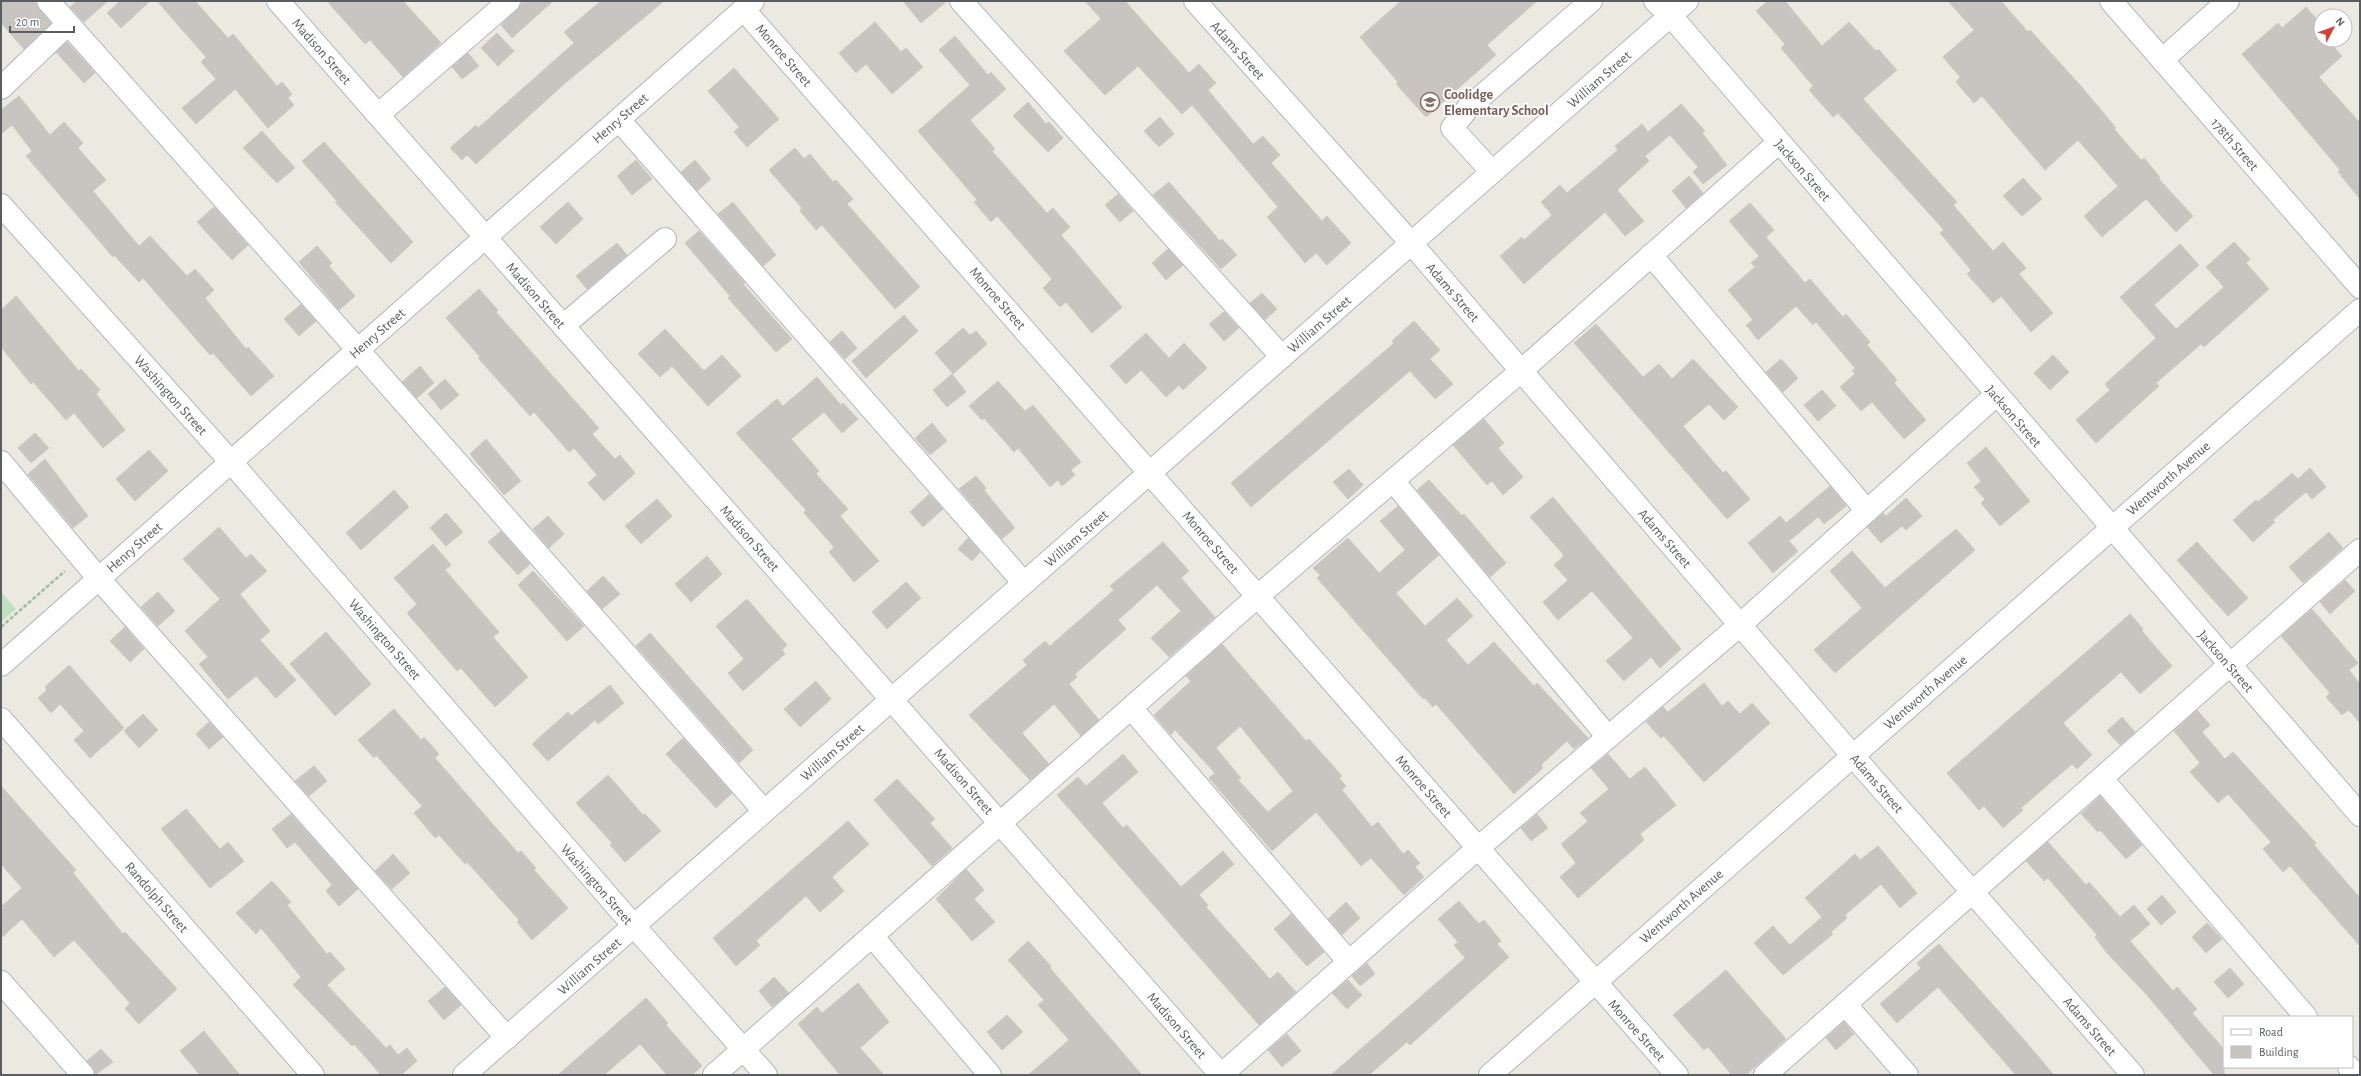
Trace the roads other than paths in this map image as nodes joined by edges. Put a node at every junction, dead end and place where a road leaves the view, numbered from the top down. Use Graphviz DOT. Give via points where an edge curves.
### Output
graph roads {
  1 [pos="48,1"];
  2 [pos="278,1"];
  3 [pos="509,1"];
  4 [pos="961,1"];
  5 [pos="1195,1"];
  6 [pos="1591,1"];
  7 [pos="1655,1"];
  8 [pos="1687,1"];
  9 [pos="2111,1"];
  10 [pos="2228,1"];
  11 [pos="749,5"];
  12 [pos="1670,16"];
  13 [pos="68,24"];
  14 [pos="2162,60"];
  15 [pos="1,88"];
  16 [pos="378,115"];
  17 [pos="619,120"];
  18 [pos="1779,142"];
  19 [pos="1492,172"];
  20 [pos="1,205"];
  21 [pos="486,237"];
  22 [pos="665,239"];
  23 [pos="1411,244"];
  24 [pos="1651,255"];
  25 [pos="2360,287"];
  26 [pos="2360,310"];
  27 [pos="563,326"];
  28 [pos="358,350"];
  29 [pos="1282,357"];
  30 [pos="1521,371"];
  31 [pos="1996,395"];
  32 [pos="1,462"];
  33 [pos="231,462"];
  34 [pos="1151,472"];
  35 [pos="1393,481"];
  36 [pos="1867,511"];
  37 [pos="2111,528"];
  38 [pos="2358,556"];
  39 [pos="99,579"];
  40 [pos="1024,583"];
  41 [pos="1258,596"];
  42 [pos="1740,625"];
  43 [pos="1,665"];
  44 [pos="2230,666"];
  45 [pos="892,700"];
  46 [pos="1131,708"];
  47 [pos="1,719"];
  48 [pos="1608,737"];
  49 [pos="1853,756"];
  50 [pos="2102,779"];
  51 [pos="764,812"];
  52 [pos="2360,815"];
  53 [pos="1000,823"];
  54 [pos="1478,848"];
  55 [pos="1973,892"];
  56 [pos="634,926"];
  57 [pos="872,936"];
  58 [pos="1349,962"];
  59 [pos="1,982"];
  60 [pos="1595,982"];
  61 [pos="1845,1004"];
  62 [pos="2305,1016"];
  63 [pos="507,1038"];
  64 [pos="743,1049"];
  65 [pos="83,1075"];
  66 [pos="313,1075"];
  67 [pos="464,1075"];
  68 [pos="714,1075"];
  69 [pos="766,1075"];
  70 [pos="990,1075"];
  71 [pos="1221,1075"];
  72 [pos="1490,1075"];
  73 [pos="1677,1075"];
  74 [pos="1765,1075"];
  75 [pos="1906,1075"];
  76 [pos="2133,1075"];
  1 -- 13 [label="street"];
  2 -- 16 [label="street, Madison Street"];
  3 -- 16 [label="street"];
  4 -- 29 [label="street"];
  5 -- 23 [label="street, Adams Street"];
  6 -- 19 [label="street" via="1468,108 1452,128"];
  7 -- 12 [label="street, Jackson Street"];
  8 -- 12 [label="street, William Street"];
  9 -- 14 [label="street, 178th Street"];
  10 -- 14 [label="street"];
  11 -- 17 [label="street, Henry Street"];
  11 -- 34 [label="street, Monroe Street"];
  12 -- 18 [label="street, Jackson Street"];
  12 -- 19 [label="street, William Street"];
  13 -- 15 [label="street"];
  13 -- 28 [label="street"];
  14 -- 25 [label="street, 178th Street"];
  16 -- 21 [label="street, Madison Street"];
  17 -- 21 [label="street, Henry Street"];
  17 -- 40 [label="street"];
  18 -- 24 [label="street"];
  18 -- 31 [label="street, Jackson Street"];
  19 -- 23 [label="street, William Street"];
  20 -- 33 [label="street, Washington Street"];
  21 -- 27 [label="street, Madison Street"];
  21 -- 28 [label="street, Henry Street"];
  22 -- 27 [label="street"];
  23 -- 29 [label="street, William Street"];
  23 -- 30 [label="street, Adams Street"];
  24 -- 30 [label="street"];
  24 -- 36 [label="street"];
  26 -- 37 [label="street, Wentworth Avenue"];
  27 -- 45 [label="street, Madison Street"];
  28 -- 33 [label="street, Henry Street"];
  28 -- 51 [label="street"];
  29 -- 34 [label="street, William Street"];
  30 -- 35 [label="street"];
  30 -- 42 [label="street, Adams Street"];
  31 -- 36 [label="street"];
  31 -- 37 [label="street, Jackson Street"];
  32 -- 39 [label="street"];
  33 -- 39 [label="street, Henry Street"];
  33 -- 56 [label="street, Washington Street"];
  34 -- 40 [label="street, William Street"];
  34 -- 41 [label="street, Monroe Street"];
  35 -- 41 [label="street"];
  35 -- 48 [label="street"];
  36 -- 42 [label="street"];
  37 -- 44 [label="street, Jackson Street"];
  37 -- 49 [label="street, Wentworth Avenue"];
  38 -- 44 [label="street"];
  39 -- 43 [label="street, Henry Street"];
  39 -- 63 [label="street"];
  40 -- 45 [label="street, William Street"];
  41 -- 46 [label="street"];
  41 -- 54 [label="street, Monroe Street"];
  42 -- 48 [label="street"];
  42 -- 49 [label="street, Adams Street"];
  44 -- 50 [label="street"];
  44 -- 52 [label="street, Jackson Street"];
  45 -- 51 [label="street, William Street"];
  45 -- 53 [label="street, Madison Street"];
  46 -- 53 [label="street"];
  46 -- 58 [label="street"];
  47 -- 66 [label="street, Randolph Street"];
  48 -- 54 [label="street"];
  49 -- 55 [label="street, Adams Street"];
  49 -- 60 [label="street, Wentworth Avenue"];
  50 -- 55 [label="street"];
  50 -- 62 [label="street"];
  51 -- 56 [label="street, William Street"];
  53 -- 57 [label="street"];
  53 -- 71 [label="street, Madison Street"];
  54 -- 58 [label="street"];
  54 -- 60 [label="street, Monroe Street"];
  55 -- 61 [label="street"];
  55 -- 76 [label="street, Adams Street"];
  56 -- 63 [label="street, William Street"];
  56 -- 64 [label="street, Washington Street"];
  57 -- 64 [label="street"];
  57 -- 70 [label="street"];
  58 -- 71 [label="street"];
  59 -- 65 [label="street"];
  60 -- 72 [label="street, Wentworth Avenue"];
  60 -- 73 [label="street, Monroe Street"];
  61 -- 74 [label="street"];
  61 -- 75 [label="street"];
  63 -- 67 [label="street, William Street"];
  64 -- 68 [label="street"];
  64 -- 69 [label="street, Washington Street"];
}
